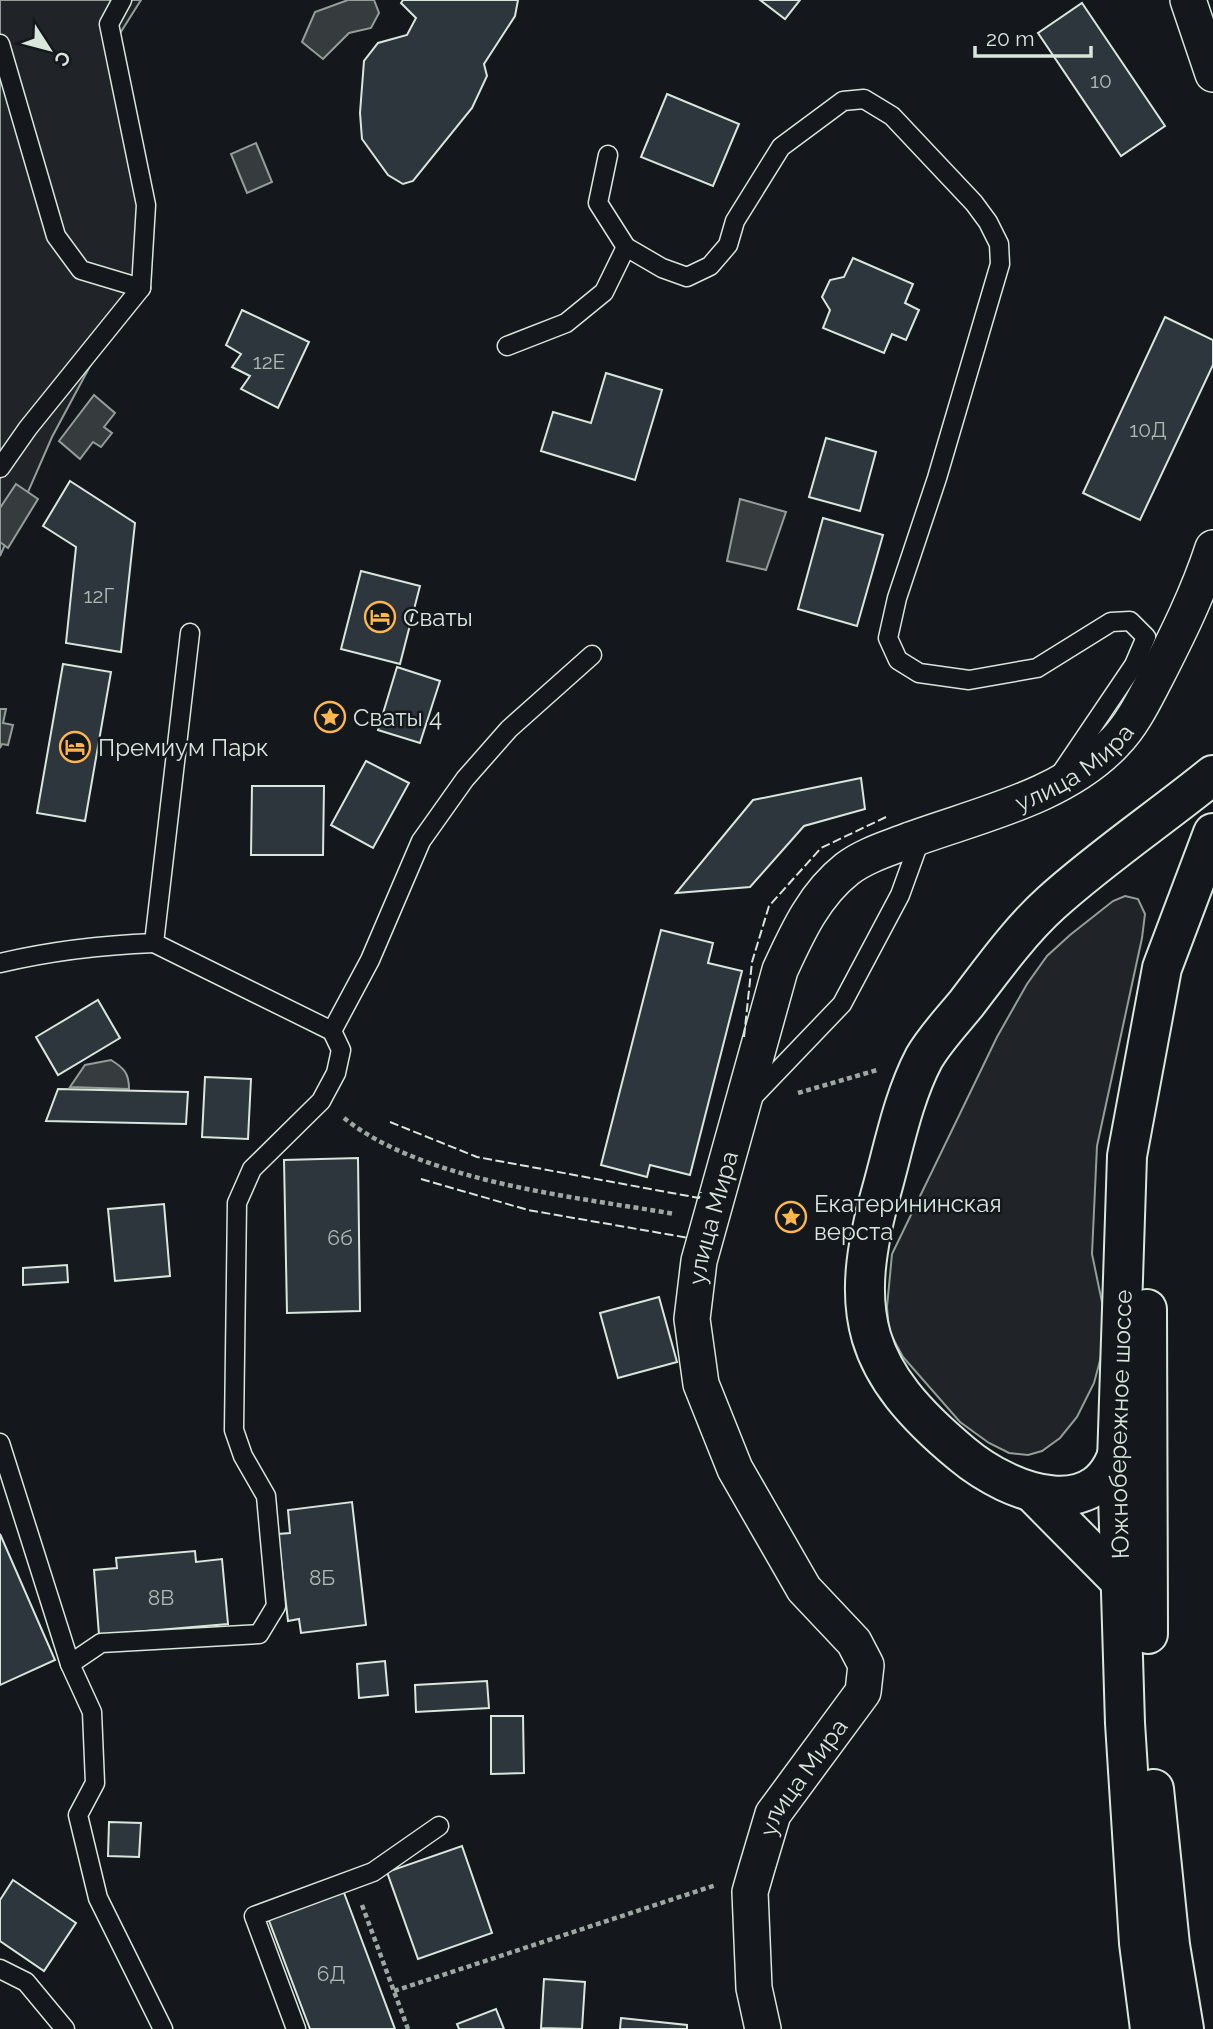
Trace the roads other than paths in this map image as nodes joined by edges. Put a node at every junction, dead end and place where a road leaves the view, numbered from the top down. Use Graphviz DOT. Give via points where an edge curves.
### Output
graph roads {
  1 [pos="122,0"];
  2 [pos="1188,0"];
  3 [pos="0,44"];
  4 [pos="1213,74"];
  5 [pos="608,155"];
  6 [pos="625,247"];
  7 [pos="141,288"];
  8 [pos="507,346"];
  9 [pos="0,468"];
  10 [pos="1213,548"];
  11 [pos="190,633"];
  12 [pos="592,655"];
  13 [pos="1213,775"];
  14 [pos="1051,787"];
  15 [pos="1213,833"];
  16 [pos="922,836"];
  17 [pos="1213,895"];
  18 [pos="154,943"];
  19 [pos="0,963"];
  20 [pos="332,1031"];
  21 [pos="741,1110"];
  22 [pos="1147,1312"];
  23 [pos="0,1443"];
  24 [pos="1117,1462"];
  25 [pos="1033,1493"];
  26 [pos="1121,1582"];
  27 [pos="70,1664"];
  28 [pos="439,1826"];
  29 [pos="0,1969"];
  30 [pos="65,2029"];
  31 [pos="163,2029"];
  32 [pos="296,2029"];
  33 [pos="763,2029"];
  34 [pos="1150,2029"];
  35 [pos="1184,2029"];
  1 -- 7 [label="lane" via="109,23 146,205"];
  2 -- 4 [label="street"];
  3 -- 7 [label="lane" via="56,236 81,270"];
  5 -- 6 [label="lane" via="598,203"];
  6 -- 8 [label="lane" via="604,292 566,323"];
  6 -- 14 [label="lane" via="687,277 710,266 728,245 736,221 780,147 844,100 864,99 892,116 974,204 999,244 1000,264 888,638 898,660 919,673 969,680 1037,668 1111,622 1130,621 1146,637 1134,664"];
  7 -- 9 [label="lane"];
  10 -- 14 [label="street, улица Мира" via="1190,612 1117,741 1095,761"];
  11 -- 18 [label="lane"];
  12 -- 20 [label="lane" via="509,730 465,779 421,841 370,960"];
  13 -- 25 [label="main road" via="1050,905 925,1056 911,1087 865,1257 864,1307 871,1338 900,1391 938,1434 983,1472"];
  14 -- 16 [label="street, улица Мира"];
  15 -- 24 [label="main road, Южнобережное шоссе" via="1162,968 1127,1156"];
  16 -- 21 [label="lane" via="900,895 842,1004"];
  16 -- 21 [label="street, улица Мира" via="849,867 825,889 780,970"];
  17 -- 22 [label="main road, Южнобережное шоссе" via="1184,976 1165,1066 1153,1153"];
  18 -- 19 [label="lane" via="109,944"];
  18 -- 20 [label="lane"];
  20 -- 27 [label="lane" via="341,1050 336,1073 321,1101 252,1169 237,1203 234,1430 243,1457 266,1496 276,1606 259,1634 101,1643"];
  21 -- 33 [label="street, улица Мира" via="699,1261 692,1319 701,1384 735,1469 767,1528 804,1589 854,1642 866,1665 863,1692 773,1814 750,1892 754,1988"];
  22 -- 24 [label="main road"];
  22 -- 35 [label="main road, Южнобережное шоссе" via="1148,1726 1170,1945"];
  23 -- 27 [label="lane"];
  24 -- 25 [label="main road" via="1097,1488 1055,1495"];
  24 -- 26 [label="main road, Южнобережное шоссе"];
  25 -- 26 [label="main road"];
  26 -- 34 [label="main road, Южнобережное шоссе" via="1139,1943"];
  27 -- 31 [label="lane" via="92,1712 95,1783 78,1815 98,1898"];
  28 -- 32 [label="lane" via="373,1872 254,1916"];
  29 -- 30 [label="lane" via="26,1982"];
}
